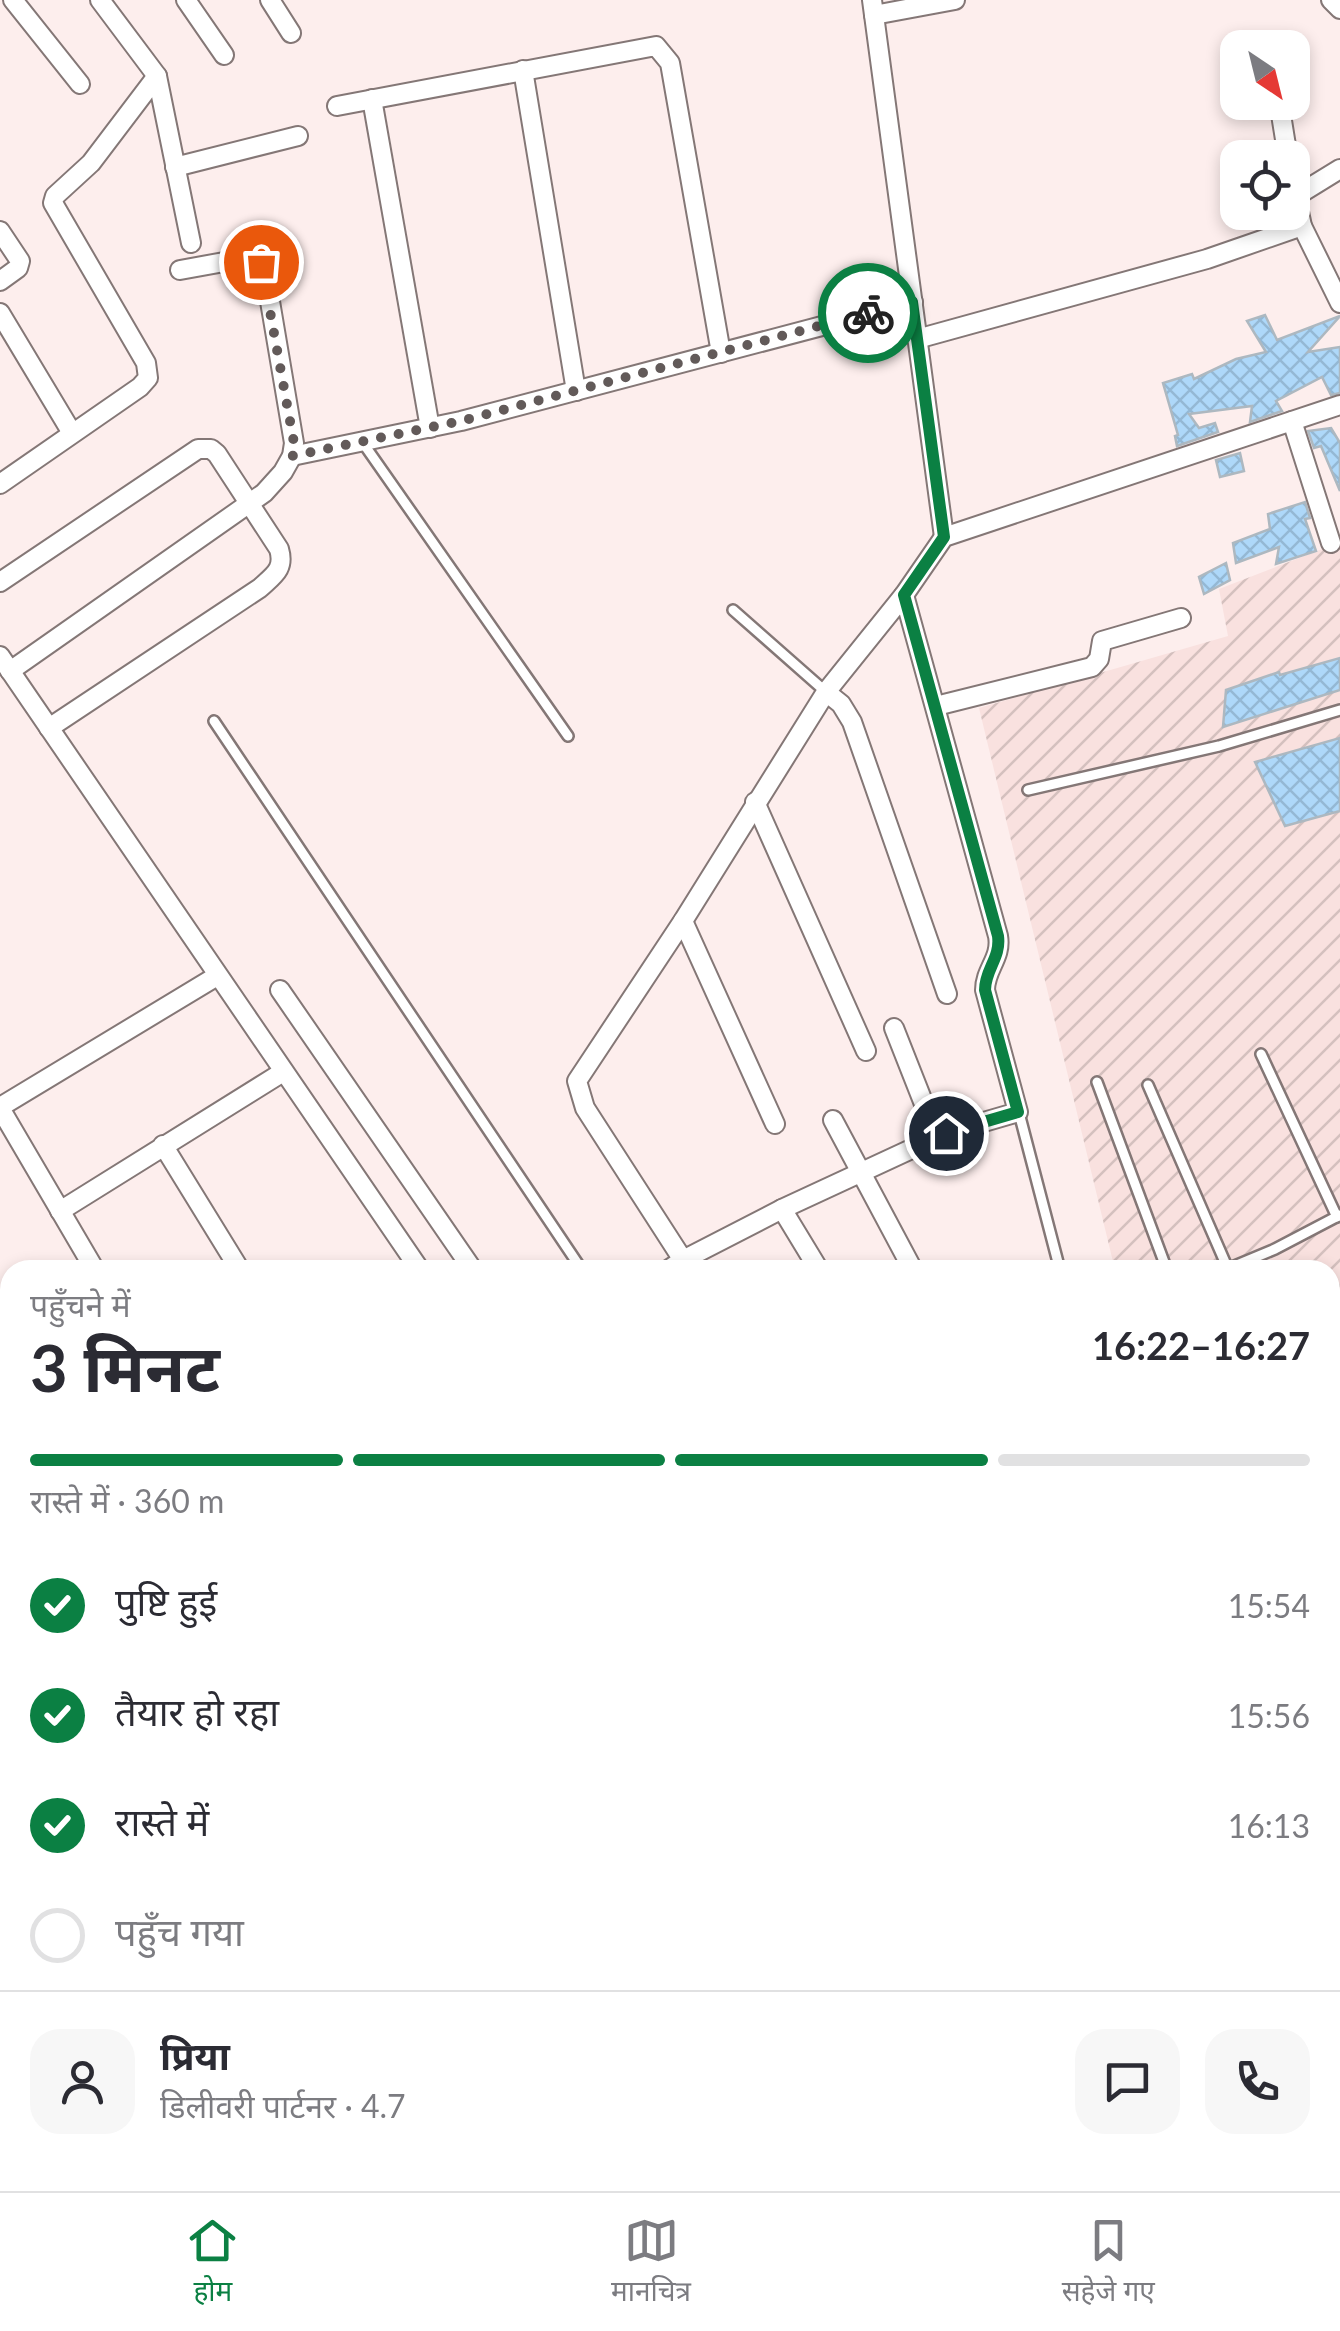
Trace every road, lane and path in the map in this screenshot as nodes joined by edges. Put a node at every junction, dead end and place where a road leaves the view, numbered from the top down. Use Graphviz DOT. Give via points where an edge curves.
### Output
graph roads {
  1 [pos="13,0"];
  2 [pos="100,0"];
  3 [pos="186,0"];
  4 [pos="270,0"];
  5 [pos="955,0"];
  6 [pos="1331,0"];
  7 [pos="873,8"];
  8 [pos="1340,9"];
  9 [pos="291,33"];
  10 [pos="224,54"];
  11 [pos="523,70"];
  12 [pos="157,76"];
  13 [pos="80,84"];
  14 [pos="372,99"];
  15 [pos="337,106"];
  16 [pos="298,136"];
  17 [pos="175,167"];
  18 [pos="1340,170"];
  19 [pos="1310,182"];
  20 [pos="1290,230"];
  21 [pos="1304,230"];
  22 [pos="0,231"];
  23 [pos="191,243"];
  24 [pos="180,270"];
  25 [pos="0,281"];
  26 [pos="912,302"];
  27 [pos="1340,303"];
  28 [pos="0,313"];
  29 [pos="917,340"];
  30 [pos="720,352"];
  31 [pos="576,390"];
  32 [pos="1340,405"];
  33 [pos="1292,421"];
  34 [pos="430,428"];
  35 [pos="72,433"];
  36 [pos="364,443"];
  37 [pos="292,456"];
  38 [pos="0,484"];
  39 [pos="250,502"];
  40 [pos="944,537"];
  41 [pos="1331,543"];
  42 [pos="0,582"];
  43 [pos="904,595"];
  44 [pos="733,610"];
  45 [pos="1181,618"];
  46 [pos="5,664"];
  47 [pos="826,692"];
  48 [pos="936,706"];
  49 [pos="1340,710"];
  50 [pos="214,722"];
  51 [pos="49,728"];
  52 [pos="568,736"];
  53 [pos="1028,790"];
  54 [pos="756,802"];
  55 [pos="682,921"];
  56 [pos="217,976"];
  57 [pos="280,990"];
  58 [pos="947,994"];
  59 [pos="894,1028"];
  60 [pos="866,1052"];
  61 [pos="1262,1054"];
  62 [pos="283,1072"];
  63 [pos="1097,1082"];
  64 [pos="1148,1086"];
  65 [pos="0,1107"];
  66 [pos="1018,1112"];
  67 [pos="833,1120"];
  68 [pos="775,1124"];
  69 [pos="937,1137"];
  70 [pos="164,1145"];
  71 [pos="862,1172"];
  72 [pos="782,1209"];
  73 [pos="60,1211"];
  74 [pos="1338,1216"];
  75 [pos="89,1260"];
  76 [pos="234,1260"];
  77 [pos="413,1260"];
  78 [pos="465,1260"];
  79 [pos="575,1260"];
  80 [pos="673,1260"];
  81 [pos="685,1260"];
  82 [pos="813,1260"];
  83 [pos="908,1260"];
  84 [pos="1057,1260"];
  85 [pos="1162,1260"];
  86 [pos="1222,1260"];
  87 [pos="1245,1260"];
  1 -- 13 [label="street"];
  2 -- 12 [label="street"];
  3 -- 10 [label="street"];
  4 -- 9 [label="street"];
  5 -- 7 [label="street"];
  6 -- 8 [label="street"];
  7 -- 26 [label="street"];
  11 -- 14 [label="street"];
  11 -- 30 [label="street" via="645,47 665,53"];
  11 -- 31 [label="street"];
  12 -- 17 [label="street"];
  12 -- 35 [label="street" via="53,203 149,372 140,387"];
  14 -- 15 [label="street"];
  14 -- 34 [label="street"];
  16 -- 17 [label="street"];
  17 -- 23 [label="street"];
  18 -- 19 [label="street"];
  20 -- 29 [label="street"];
  21 -- 27 [label="street"];
  22 -- 25 [label="street" via="20,261"];
  24 -- 37 [label="street" via="252,257 264,266"];
  26 -- 29 [label="street"];
  26 -- 30 [label="street"];
  28 -- 35 [label="street"];
  29 -- 40 [label="street"];
  30 -- 31 [label="street"];
  31 -- 34 [label="street"];
  32 -- 33 [label="street"];
  33 -- 40 [label="street"];
  33 -- 41 [label="street"];
  34 -- 36 [label="street"];
  35 -- 38 [label="street"];
  36 -- 37 [label="street"];
  36 -- 52 [label="lane"];
  37 -- 39 [label="street"];
  39 -- 42 [label="street" via="217,454 198,449"];
  39 -- 46 [label="street"];
  39 -- 51 [label="street" via="279,549 279,570"];
  40 -- 43 [label="street"];
  43 -- 47 [label="street"];
  43 -- 48 [label="street"];
  44 -- 47 [label="lane"];
  45 -- 48 [label="street" via="1102,641 1092,667"];
  46 -- 51 [label="street"];
  47 -- 54 [label="street"];
  47 -- 58 [label="street" via="852,722"];
  48 -- 66 [label="street" via="998,936 985,990"];
  49 -- 53 [label="lane"];
  50 -- 79 [label="lane"];
  51 -- 56 [label="street"];
  54 -- 55 [label="street"];
  54 -- 60 [label="street"];
  55 -- 68 [label="street"];
  55 -- 80 [label="street" via="583,1070 578,1090"];
  56 -- 62 [label="street"];
  56 -- 65 [label="street"];
  57 -- 78 [label="street"];
  59 -- 69 [label="street"];
  61 -- 74 [label="lane"];
  62 -- 70 [label="street"];
  62 -- 77 [label="street"];
  63 -- 85 [label="lane"];
  64 -- 86 [label="lane"];
  65 -- 73 [label="street"];
  66 -- 69 [label="street"];
  66 -- 84 [label="lane"];
  67 -- 71 [label="street"];
  69 -- 71 [label="street"];
  70 -- 73 [label="street"];
  70 -- 76 [label="street"];
  71 -- 72 [label="street"];
  71 -- 83 [label="street"];
  72 -- 81 [label="street"];
  72 -- 82 [label="street"];
  73 -- 75 [label="street"];
  74 -- 87 [label="lane"];
}
